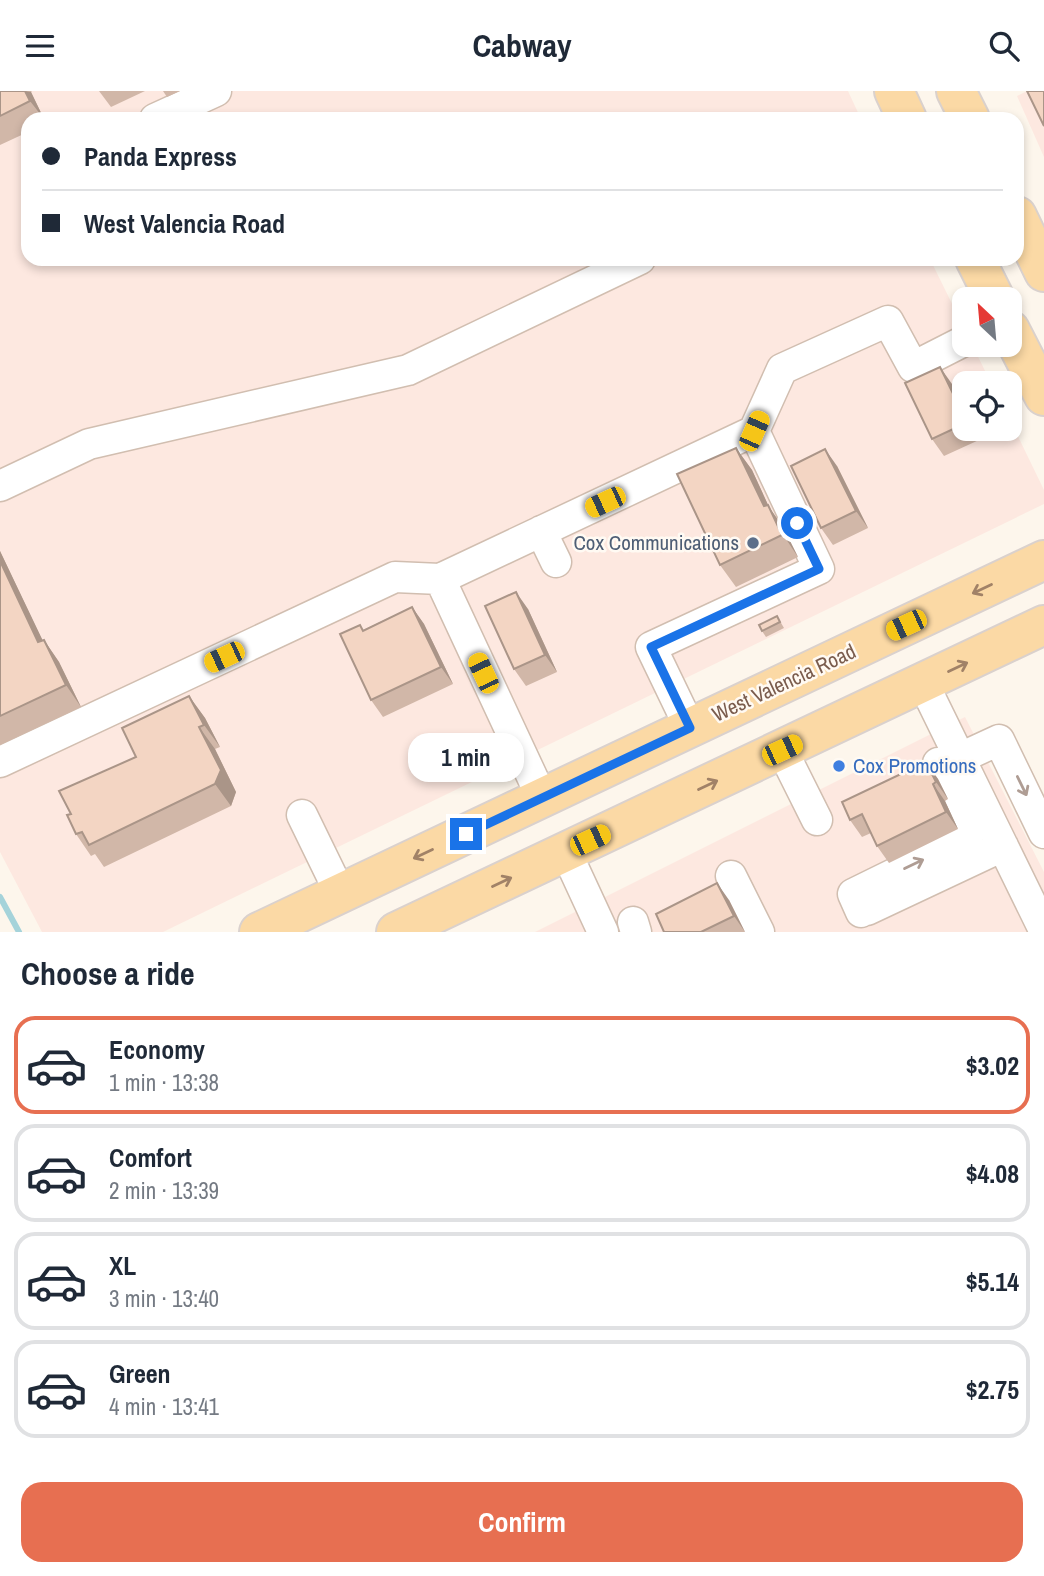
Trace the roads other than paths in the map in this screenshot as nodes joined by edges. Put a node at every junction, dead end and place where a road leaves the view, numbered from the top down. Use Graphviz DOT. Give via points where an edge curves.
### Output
graph roads {
  1 [pos="216,91"];
  2 [pos="894,91"];
  3 [pos="956,91"];
  4 [pos="170,112"];
  5 [pos="904,112"];
  6 [pos="966,112"];
  7 [pos="1029,226"];
  8 [pos="625,266"];
  9 [pos="978,266"];
  10 [pos="1044,272"];
  11 [pos="989,287"];
  12 [pos="952,347"];
  13 [pos="1022,353"];
  14 [pos="1044,396"];
  15 [pos="754,431"];
  16 [pos="0,486"];
  17 [pos="541,531"];
  18 [pos="1044,559"];
  19 [pos="556,562"];
  20 [pos="440,579"];
  21 [pos="1044,625"];
  22 [pos="923,683"];
  23 [pos="690,728"];
  24 [pos="782,750"];
  25 [pos="949,760"];
  26 [pos="0,762"];
  27 [pos="542,798"];
  28 [pos="302,815"];
  29 [pos="817,820"];
  30 [pos="1044,833"];
  31 [pos="1003,846"];
  32 [pos="566,852"];
  33 [pos="731,876"];
  34 [pos="340,893"];
  35 [pos="1044,930"];
  36 [pos="259,932"];
  37 [pos="396,932"];
  38 [pos="603,932"];
  39 [pos="759,932"];
  1 -- 4 [label="lane"];
  2 -- 5 [label="main road"];
  3 -- 6 [label="main road"];
  7 -- 10 [label="main road"];
  8 -- 16 [label="lane" via="408,370 89,444"];
  9 -- 11 [label="main road"];
  12 -- 15 [label="lane" via="913,367 888,321 782,369"];
  13 -- 14 [label="main road"];
  15 -- 17 [label="lane"];
  15 -- 23 [label="lane" via="819,569 651,647"];
  17 -- 19 [label="lane"];
  17 -- 20 [label="lane"];
  18 -- 23 [label="main road, West Valencia Road, one-way"];
  20 -- 26 [label="lane" via="395,577"];
  20 -- 27 [label="lane"];
  22 -- 21 [label="main road, one-way"];
  22 -- 24 [label="main road"];
  22 -- 25 [label="lane"];
  23 -- 27 [label="main road, West Valencia Road"];
  24 -- 29 [label="lane"];
  32 -- 24 [label="main road, one-way"];
  25 -- 30 [label="lane, one-way" via="999,740"];
  25 -- 31 [label="lane"];
  31 -- 25 [label="lane, one-way" via="855,908 965,839 970,831"];
  27 -- 32 [label="main road"];
  27 -- 34 [label="main road, West Valencia Road, one-way"];
  28 -- 34 [label="lane"];
  31 -- 35 [label="lane"];
  37 -- 32 [label="main road, one-way"];
  32 -- 38 [label="lane"];
  33 -- 39 [label="lane"];
  34 -- 36 [label="main road, West Valencia Road"];
}
